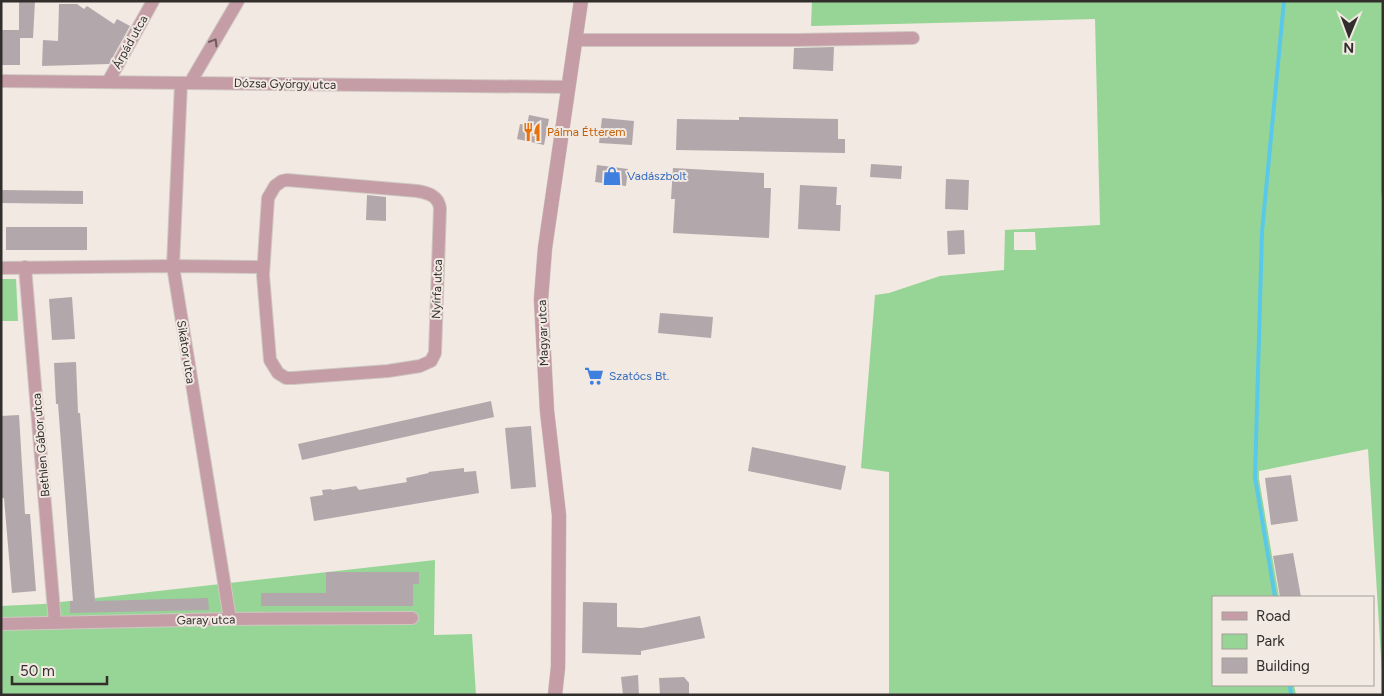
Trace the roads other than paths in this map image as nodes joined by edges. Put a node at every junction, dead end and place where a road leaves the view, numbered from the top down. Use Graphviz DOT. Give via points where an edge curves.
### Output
graph roads {
  1 [pos="153,1"];
  2 [pos="238,1"];
  3 [pos="581,1"];
  4 [pos="913,38"];
  5 [pos="575,40"];
  6 [pos="1,81"];
  7 [pos="108,82"];
  8 [pos="185,83"];
  9 [pos="568,87"];
  10 [pos="173,266"];
  11 [pos="263,267"];
  12 [pos="1,268"];
  13 [pos="25,268"];
  14 [pos="412,618"];
  15 [pos="230,619"];
  16 [pos="55,623"];
  17 [pos="1,624"];
  18 [pos="558,667"];
  19 [pos="555,695"];
  20 [pos="562,695"];
  1 -- 7 [label="street, Árpád utca"];
  8 -- 2 [label="street, Sikátor utca, one-way"];
  3 -- 5 [label="street, Magyar utca"];
  4 -- 5 [label="street"];
  5 -- 9 [label="street, Magyar utca"];
  6 -- 7 [label="street, Dózsa György utca"];
  7 -- 8 [label="street, Dózsa György utca"];
  8 -- 9 [label="street, Dózsa György utca"];
  8 -- 10 [label="street, Sikátor utca"];
  9 -- 18 [label="street, Magyar utca" via="541,298 547,411 559,515"];
  10 -- 11 [label="street"];
  10 -- 13 [label="street"];
  10 -- 15 [label="street, Sikátor utca"];
  11 -- 11 [label="street, Nyírfa utca" via="269,355 281,376 293,378 388,371 420,366 434,358 440,208 433,196 418,191 282,181 268,198"];
  12 -- 13 [label="street"];
  13 -- 16 [label="street, Bethlen Gábor utca"];
  14 -- 15 [label="street, Garay utca"];
  15 -- 16 [label="street, Garay utca"];
  16 -- 17 [label="street, Garay utca"];
  18 -- 19 [label="street, Magyar utca"];
  18 -- 20 [label="street, Magyar utca"];
}
